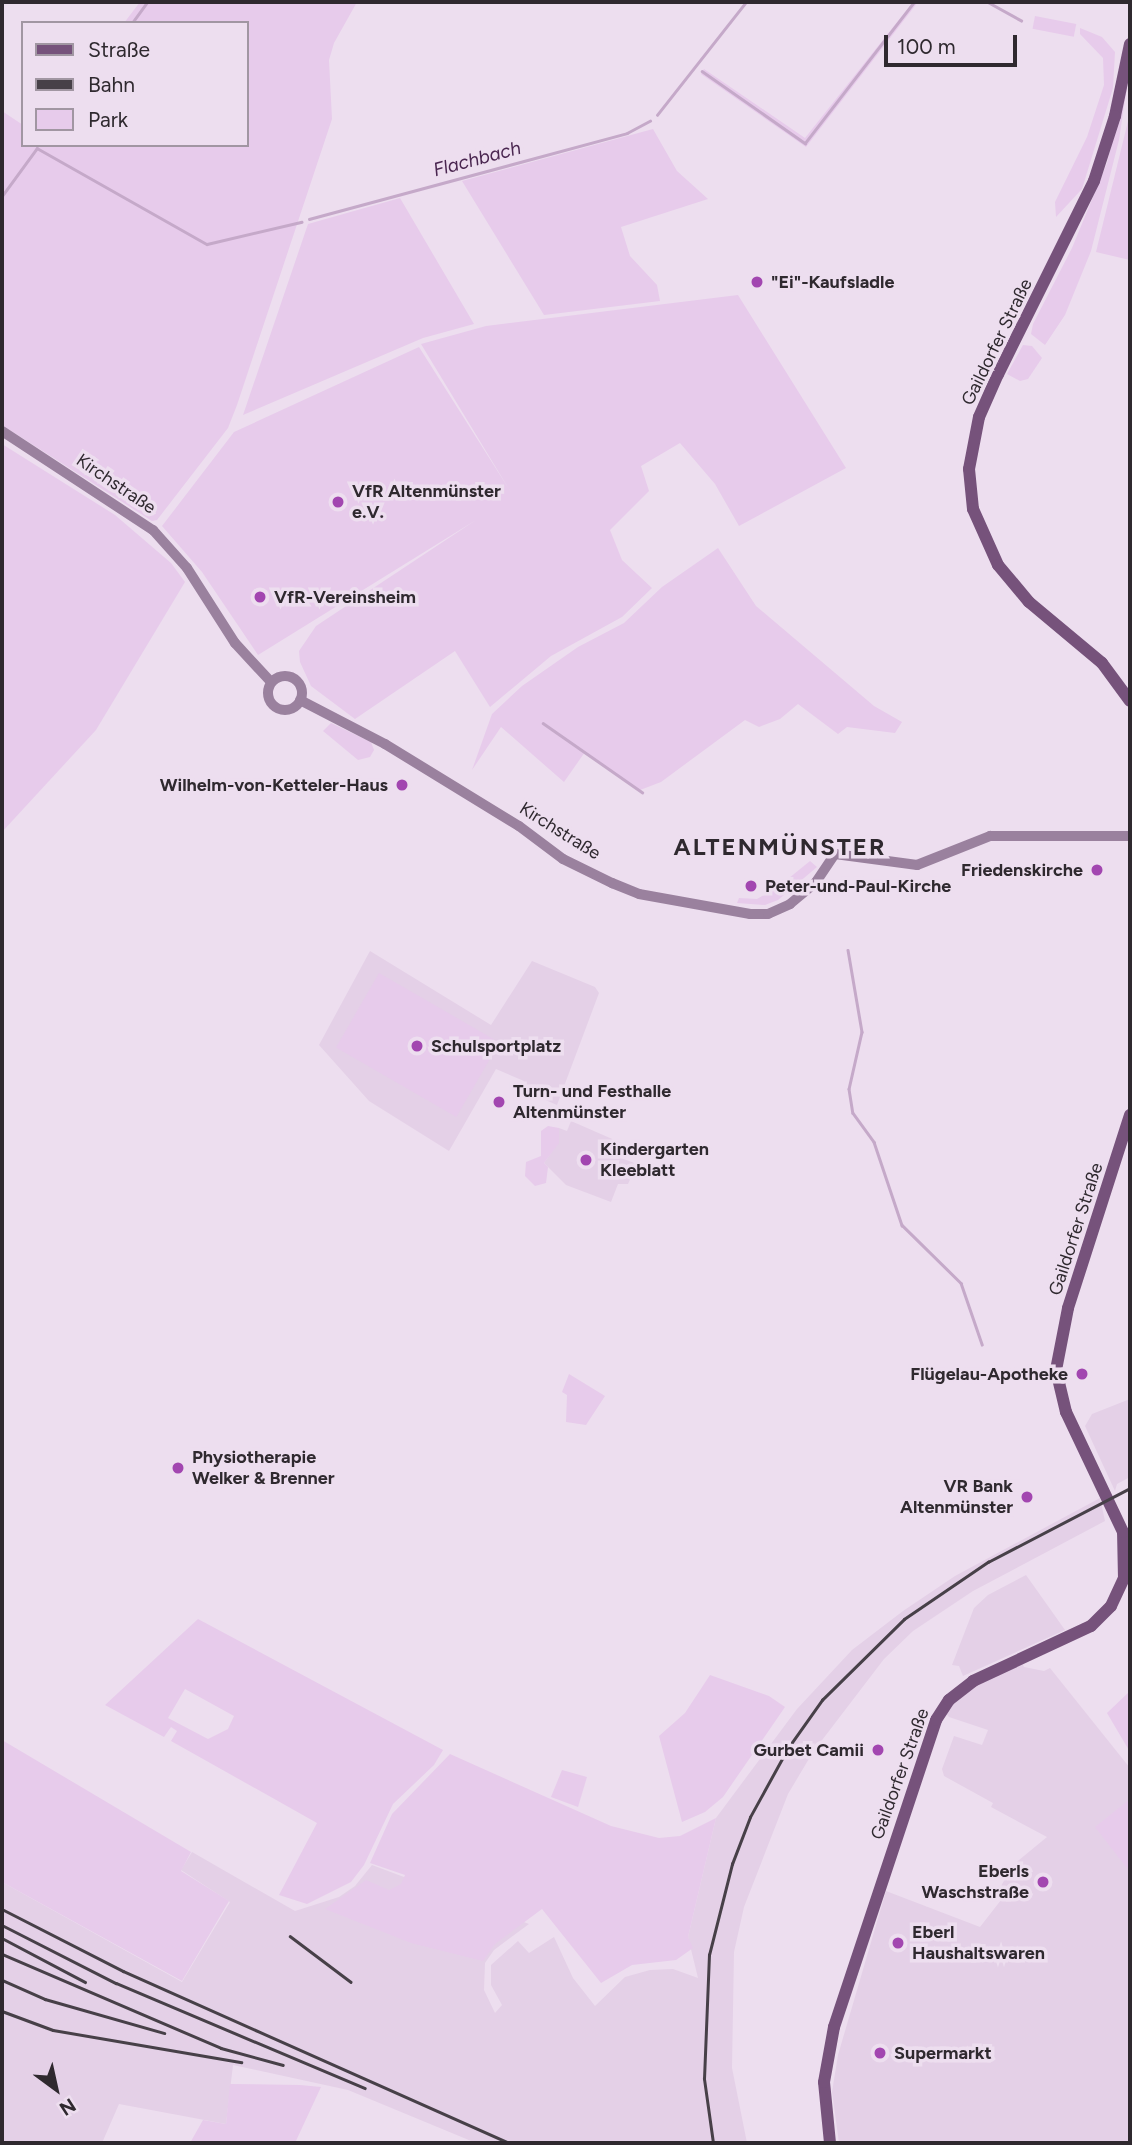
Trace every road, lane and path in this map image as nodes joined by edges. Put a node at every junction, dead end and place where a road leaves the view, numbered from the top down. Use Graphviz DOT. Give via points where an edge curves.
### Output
graph roads {
  1 [pos="1130,44"];
  2 [pos="2,431"];
  3 [pos="271,682"];
  4 [pos="300,700"];
  5 [pos="1130,701"];
  6 [pos="1130,835"];
  7 [pos="1130,1115"];
  8 [pos="830,2143"];
  1 -- 5 [label="main road, Gaildorfer Straße" via="1107,142 1070,235 979,417 971,446 970,491 988,548 1011,584 1102,663"];
  2 -- 3 [label="street, Kirchstraße" via="153,530 187,568 235,643"];
  3 -- 4 [label="street, Kirchstraße" via="280,676 292,677 302,690"];
  3 -- 4 [label="street, Kirchstraße" via="269,698 275,707 291,709"];
  4 -- 6 [label="street, Kirchstraße" via="385,744 519,825 563,859 612,883 639,894 750,914 768,914 790,904 816,882 835,854 916,865 989,836"];
  7 -- 8 [label="main road, Gaildorfer Straße" via="1068,1308 1056,1370 1066,1412 1123,1532 1124,1578 1111,1606 1091,1626 973,1681 949,1700 936,1720 834,2027 824,2082"];
}
